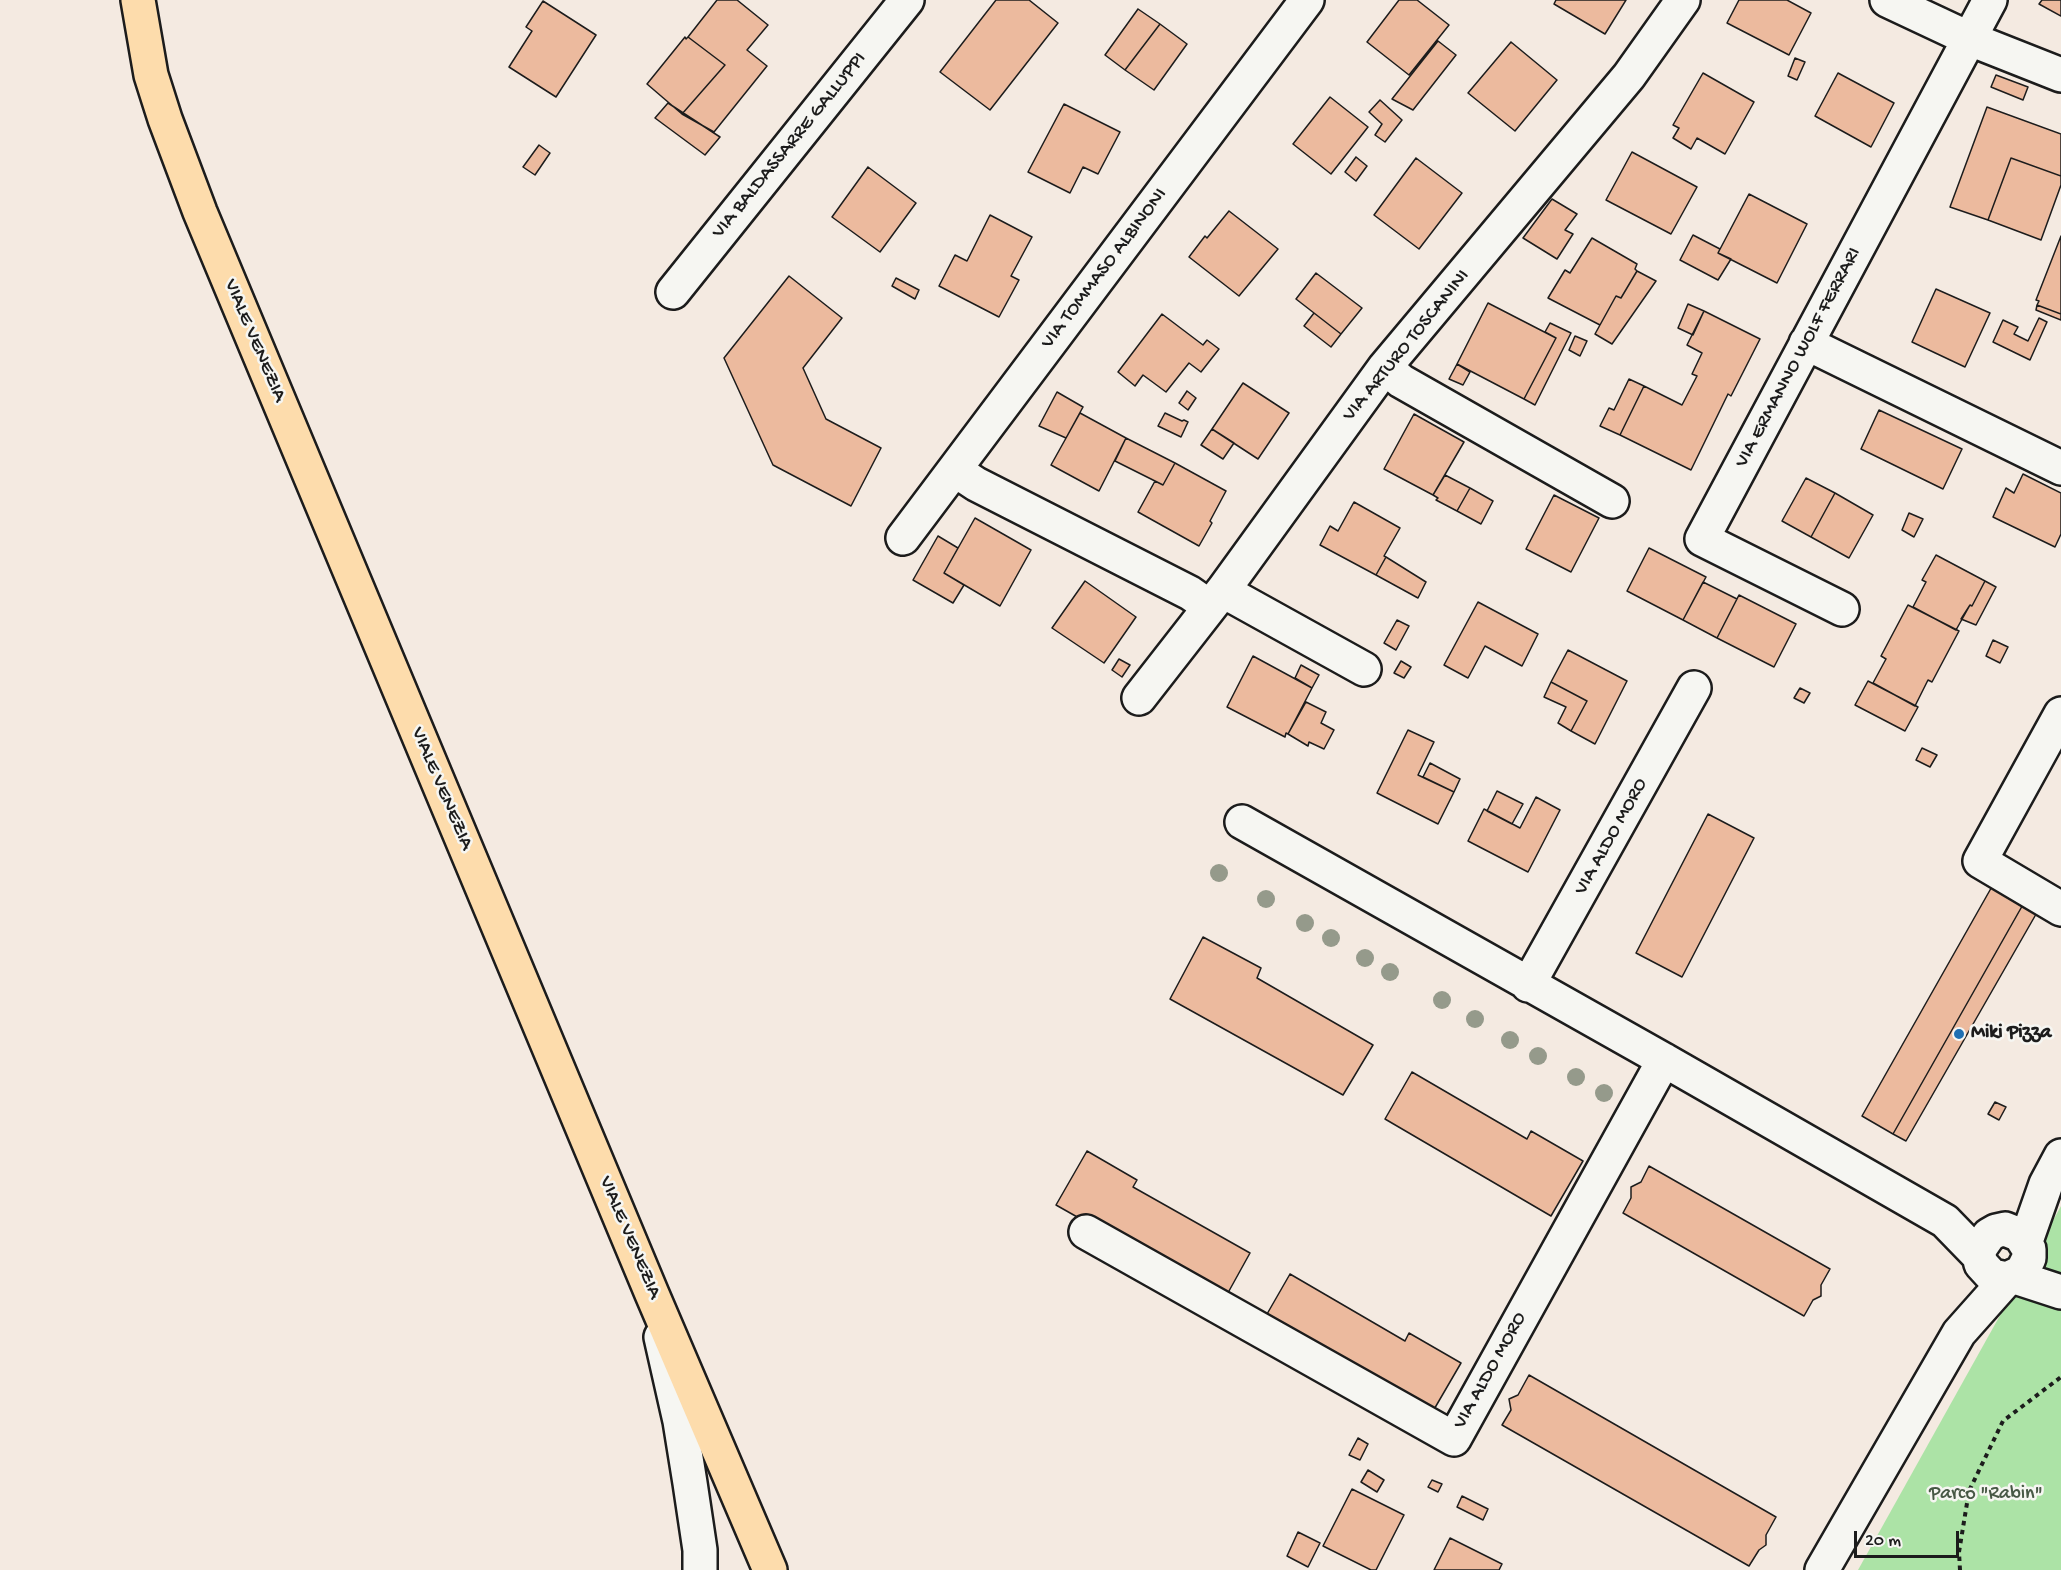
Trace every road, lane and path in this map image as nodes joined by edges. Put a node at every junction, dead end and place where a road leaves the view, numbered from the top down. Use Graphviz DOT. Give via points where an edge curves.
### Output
graph roads {
  1 [pos="138,0"];
  2 [pos="907,0"];
  3 [pos="1307,0"];
  4 [pos="1683,0"];
  5 [pos="1887,0"];
  6 [pos="1990,0"];
  7 [pos="1970,39"];
  8 [pos="2061,75"];
  9 [pos="673,292"];
  10 [pos="1806,343"];
  11 [pos="1385,367"];
  12 [pos="2061,468"];
  13 [pos="955,470"];
  14 [pos="1612,501"];
  15 [pos="903,538"];
  16 [pos="1217,598"];
  17 [pos="1842,609"];
  18 [pos="1364,669"];
  19 [pos="1694,688"];
  20 [pos="1138,698"];
  21 [pos="2061,714"];
  22 [pos="1242,822"];
  23 [pos="2061,909"];
  24 [pos="1528,985"];
  25 [pos="1664,1060"];
  26 [pos="2053,1170"];
  27 [pos="1086,1232"];
  28 [pos="2005,1253"];
  29 [pos="2061,1280"];
  30 [pos="2061,1292"];
  31 [pos="652,1294"];
  32 [pos="2061,1377"];
  33 [pos="700,1570"];
  34 [pos="770,1570"];
  35 [pos="1822,1570"];
  36 [pos="1960,1570"];
  1 -- 31 [label="main road, VIALE VENEZIA" via="151,75 200,212"];
  2 -- 9 [label="street, VIA BALDASSARRE GALLUPPI"];
  3 -- 13 [label="street, VIA TOMMASO ALBINONI"];
  4 -- 11 [label="street, VIA ARTURO TOSCANINI" via="1629,76"];
  5 -- 7 [label="street"];
  6 -- 7 [label="street, VIA ERMANNO WOLF FERRARI"];
  7 -- 8 [label="street"];
  7 -- 10 [label="street, VIA ERMANNO WOLF FERRARI"];
  10 -- 12 [label="street"];
  10 -- 17 [label="street, VIA ERMANNO WOLF FERRARI" via="1702,539"];
  11 -- 14 [label="street" via="1401,381"];
  11 -- 16 [label="street, VIA ARTURO TOSCANINI"];
  13 -- 15 [label="street, VIA TOMMASO ALBINONI"];
  13 -- 16 [label="street" via="1190,593"];
  16 -- 18 [label="street" via="1236,598"];
  16 -- 20 [label="street, VIA ARTURO TOSCANINI"];
  19 -- 24 [label="street, VIA ALDO MORO"];
  21 -- 23 [label="street" via="1980,861"];
  22 -- 24 [label="street"];
  24 -- 25 [label="street"];
  25 -- 27 [label="street, VIA ALDO MORO" via="1454,1439"];
  25 -- 28 [label="street"];
  26 -- 28 [label="street"];
  28 -- 29 [label="street"];
  28 -- 30 [label="street"];
  28 -- 35 [label="street"];
  31 -- 33 [label="street" via="685,1452"];
  31 -- 34 [label="main road, VIALE VENEZIA"];
  32 -- 36 [label="path" via="2003,1421 1969,1491 1959,1552"];
}
